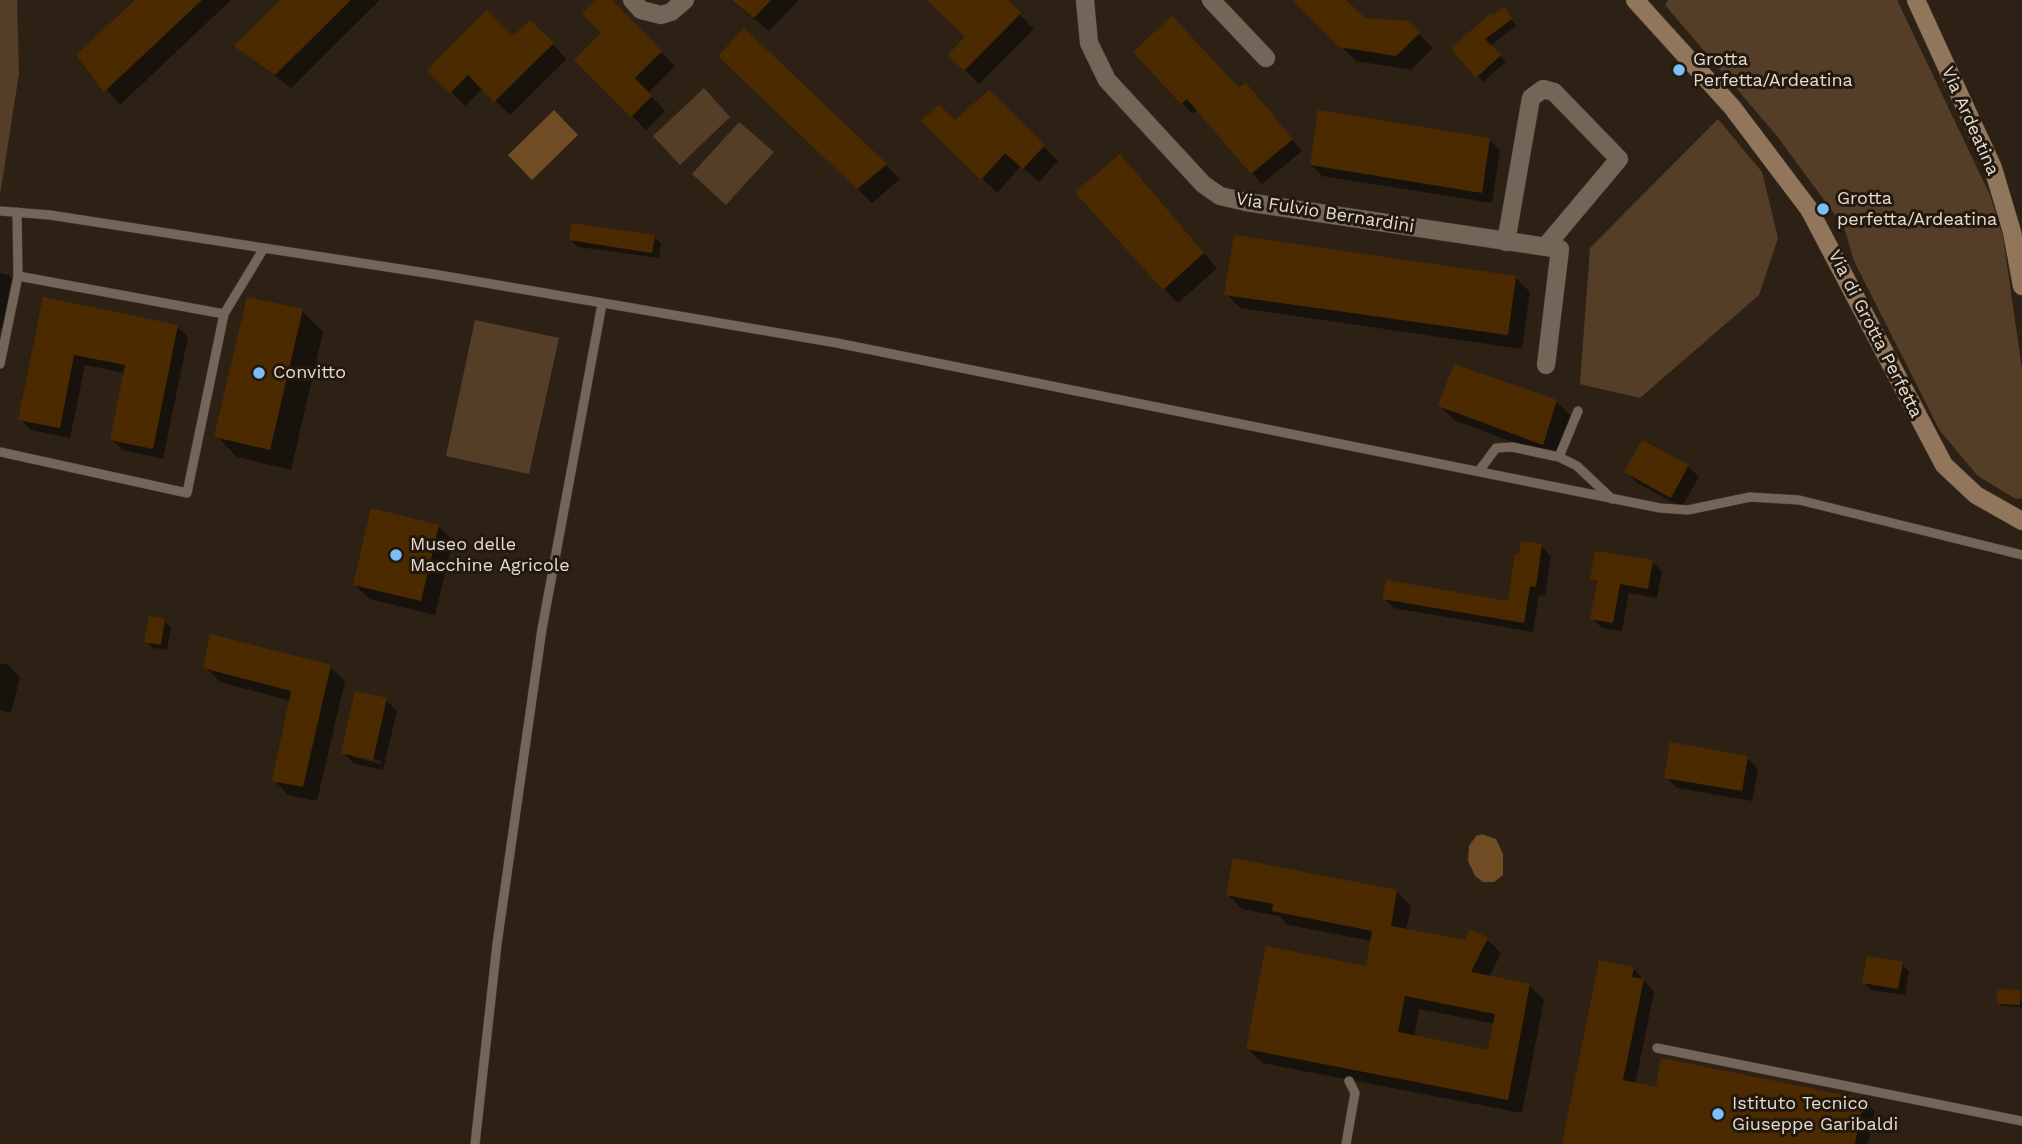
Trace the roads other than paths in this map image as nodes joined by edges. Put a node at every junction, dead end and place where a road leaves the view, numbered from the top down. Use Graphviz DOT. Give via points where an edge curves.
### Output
graph roads {
  1 [pos="632,0"];
  2 [pos="685,0"];
  3 [pos="1085,0"];
  4 [pos="1211,0"];
  5 [pos="1635,0"];
  6 [pos="1916,0"];
  7 [pos="1266,58"];
  8 [pos="0,211"];
  9 [pos="17,212"];
  10 [pos="2017,231"];
  11 [pos="1506,242"];
  12 [pos="1545,247"];
  13 [pos="264,248"];
  14 [pos="18,276"];
  15 [pos="2022,286"];
  16 [pos="602,303"];
  17 [pos="224,314"];
  18 [pos="0,364"];
  19 [pos="1546,365"];
  20 [pos="1578,411"];
  21 [pos="0,452"];
  22 [pos="1559,457"];
  23 [pos="1479,471"];
  24 [pos="1612,499"];
  25 [pos="2022,521"];
  26 [pos="2022,555"];
  27 [pos="1657,1048"];
  28 [pos="1349,1081"];
  29 [pos="2022,1121"];
  30 [pos="475,1144"];
  31 [pos="1346,1144"];
  1 -- 2 [label="street" via="641,10 661,15"];
  3 -- 11 [label="street, Via Fulvio Bernardini" via="1088,43 1107,80 1203,184 1220,196"];
  4 -- 7 [label="street"];
  5 -- 25 [label="main road, Via di Grotta Perfetta" via="1732,107 1805,204 1944,465 1976,495"];
  6 -- 10 [label="main road, Via Ardeatina"];
  8 -- 9 [label="lane"];
  9 -- 13 [label="lane"];
  9 -- 14 [label="lane"];
  10 -- 15 [label="main road, Via Ardeatina"];
  11 -- 12 [label="street, Via Fulvio Bernardini"];
  11 -- 12 [label="street" via="1531,98 1543,89 1554,92 1619,159"];
  12 -- 19 [label="street" via="1560,249"];
  13 -- 16 [label="lane"];
  13 -- 17 [label="lane"];
  14 -- 17 [label="lane"];
  14 -- 18 [label="lane"];
  16 -- 23 [label="lane" via="902,355"];
  16 -- 30 [label="lane" via="540,643 497,944"];
  17 -- 21 [label="lane" via="187,493"];
  20 -- 22 [label="lane"];
  22 -- 23 [label="lane" via="1496,448"];
  22 -- 24 [label="lane" via="1577,466"];
  23 -- 24 [label="lane"];
  24 -- 26 [label="lane" via="1677,510 1750,497 1787,498"];
  27 -- 29 [label="lane"];
  28 -- 31 [label="lane" via="1354,1093"];
}
